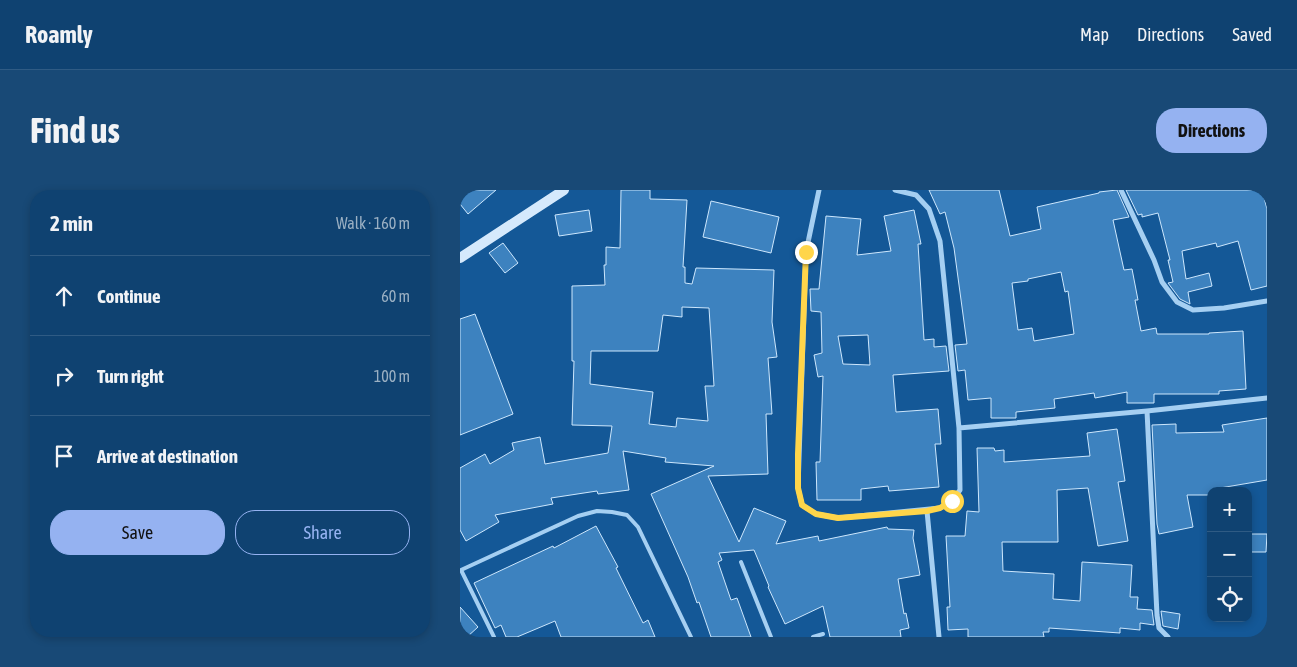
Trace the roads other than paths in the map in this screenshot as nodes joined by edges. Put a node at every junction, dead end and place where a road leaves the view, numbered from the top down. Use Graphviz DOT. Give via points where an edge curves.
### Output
graph roads {
  1 [pos="564,190"];
  2 [pos="819,190"];
  3 [pos="895,190"];
  4 [pos="1121,190"];
  5 [pos="460,258"];
  6 [pos="1267,301"];
  7 [pos="1267,398"];
  8 [pos="1147,411"];
  9 [pos="959,428"];
  10 [pos="927,511"];
  11 [pos="741,562"];
  12 [pos="461,569"];
  13 [pos="823,634"];
  14 [pos="494,637"];
  15 [pos="691,637"];
  16 [pos="771,637"];
  17 [pos="813,637"];
  18 [pos="939,637"];
  19 [pos="1168,637"];
  1 -- 5 [label="street"];
  2 -- 10 [label="street" via="806,252 798,454 798,488 802,505 816,514 838,518"];
  3 -- 9 [label="street" via="916,195 929,209 940,241"];
  4 -- 6 [label="street" via="1162,282 1177,302 1193,310"];
  7 -- 8 [label="street"];
  8 -- 9 [label="street"];
  8 -- 19 [label="street" via="1157,615 1160,628"];
  9 -- 10 [label="street" via="960,490 952,501"];
  10 -- 18 [label="street"];
  11 -- 16 [label="lane"];
  12 -- 14 [label="lane"];
  12 -- 15 [label="lane" via="578,516 597,511 627,515 638,526"];
  13 -- 17 [label="lane"];
}
